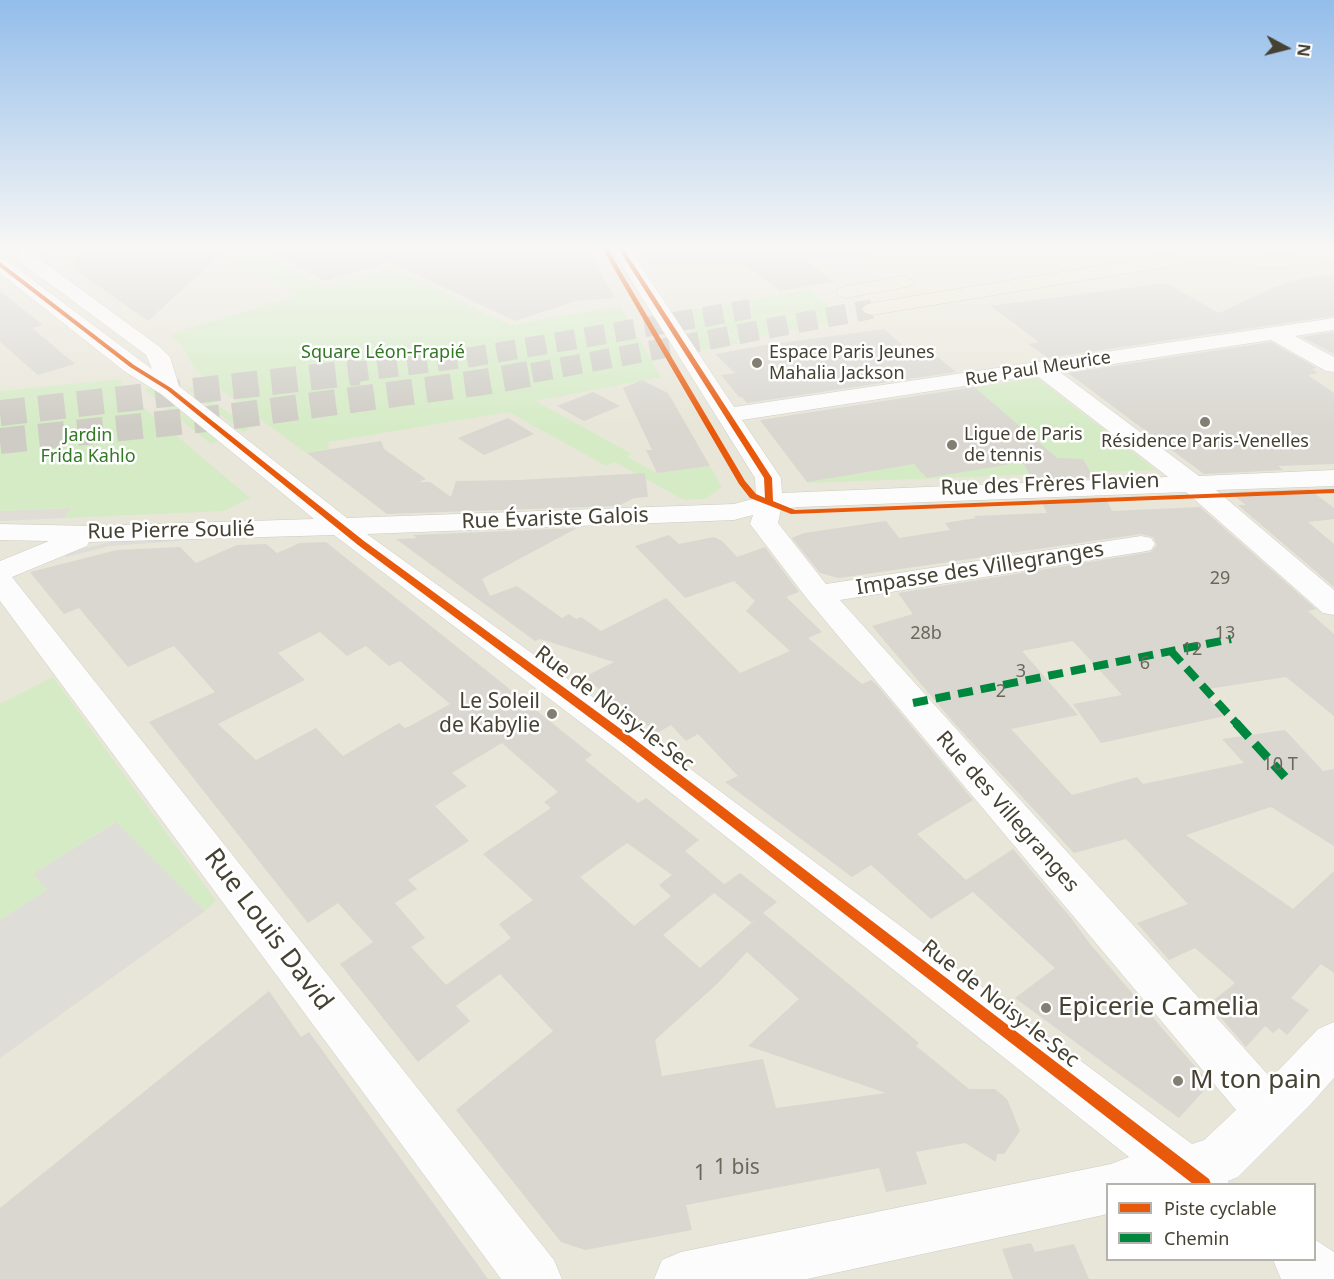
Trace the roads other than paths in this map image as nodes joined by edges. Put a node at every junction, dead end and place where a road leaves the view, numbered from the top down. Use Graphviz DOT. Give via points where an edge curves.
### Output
graph roads {
  1 [pos="57,308"];
  2 [pos="94,308"];
  3 [pos="658,308"];
  4 [pos="880,308"];
  5 [pos="872,309"];
  6 [pos="1334,324"];
  7 [pos="1274,333"];
  8 [pos="1334,366"];
  9 [pos="1041,368"];
  10 [pos="169,389"];
  11 [pos="726,414"];
  12 [pos="1334,478"];
  13 [pos="1191,482"];
  14 [pos="769,503"];
  15 [pos="341,526"];
  16 [pos="0,532"];
  17 [pos="92,534"];
  18 [pos="1141,544"];
  19 [pos="0,571"];
  20 [pos="0,581"];
  21 [pos="819,594"];
  22 [pos="1334,606"];
  23 [pos="1334,1044"];
  24 [pos="1269,1112"];
  25 [pos="1195,1178"];
  26 [pos="1144,1183"];
  27 [pos="1106,1188"];
  28 [pos="1301,1261"];
  29 [pos="535,1279"];
  30 [pos="681,1279"];
  31 [pos="1325,1279"];
  1 -- 10 [label="street, Rue de Noisy-le-Sec" via="132,366"];
  2 -- 10 [label="street" via="159,357"];
  3 -- 11 [label="street"];
  4 -- 5 [label="highway"];
  6 -- 7 [label="street, Rue Paul Meurice"];
  7 -- 8 [label="street"];
  7 -- 9 [label="street, Rue Paul Meurice"];
  9 -- 11 [label="street, Rue Paul Meurice"];
  9 -- 13 [label="street"];
  10 -- 15 [label="street, Rue de Noisy-le-Sec"];
  11 -- 14 [label="street" via="768,478"];
  12 -- 13 [label="street, Rue des Frères Flavien"];
  13 -- 14 [label="street, Rue des Frères Flavien"];
  13 -- 22 [label="street"];
  14 -- 15 [label="street, Rue Évariste Galois" via="734,512"];
  14 -- 21 [label="street, Rue des Villegranges" via="764,524"];
  15 -- 17 [label="street, Rue Pierre Soulié"];
  15 -- 25 [label="street, Rue de Noisy-le-Sec" via="629,741"];
  16 -- 17 [label="street, Rue Pierre Soulié"];
  17 -- 19 [label="street"];
  18 -- 21 [label="street, Impasse des Villegranges"];
  20 -- 29 [label="street, Rue Louis David"];
  21 -- 24 [label="street, Rue des Villegranges"];
  23 -- 24 [label="street"];
  24 -- 25 [label="street" via="1220,1160"];
  25 -- 26 [label="street"];
  27 -- 30 [label="street"];
  28 -- 31 [label="street"];
}
